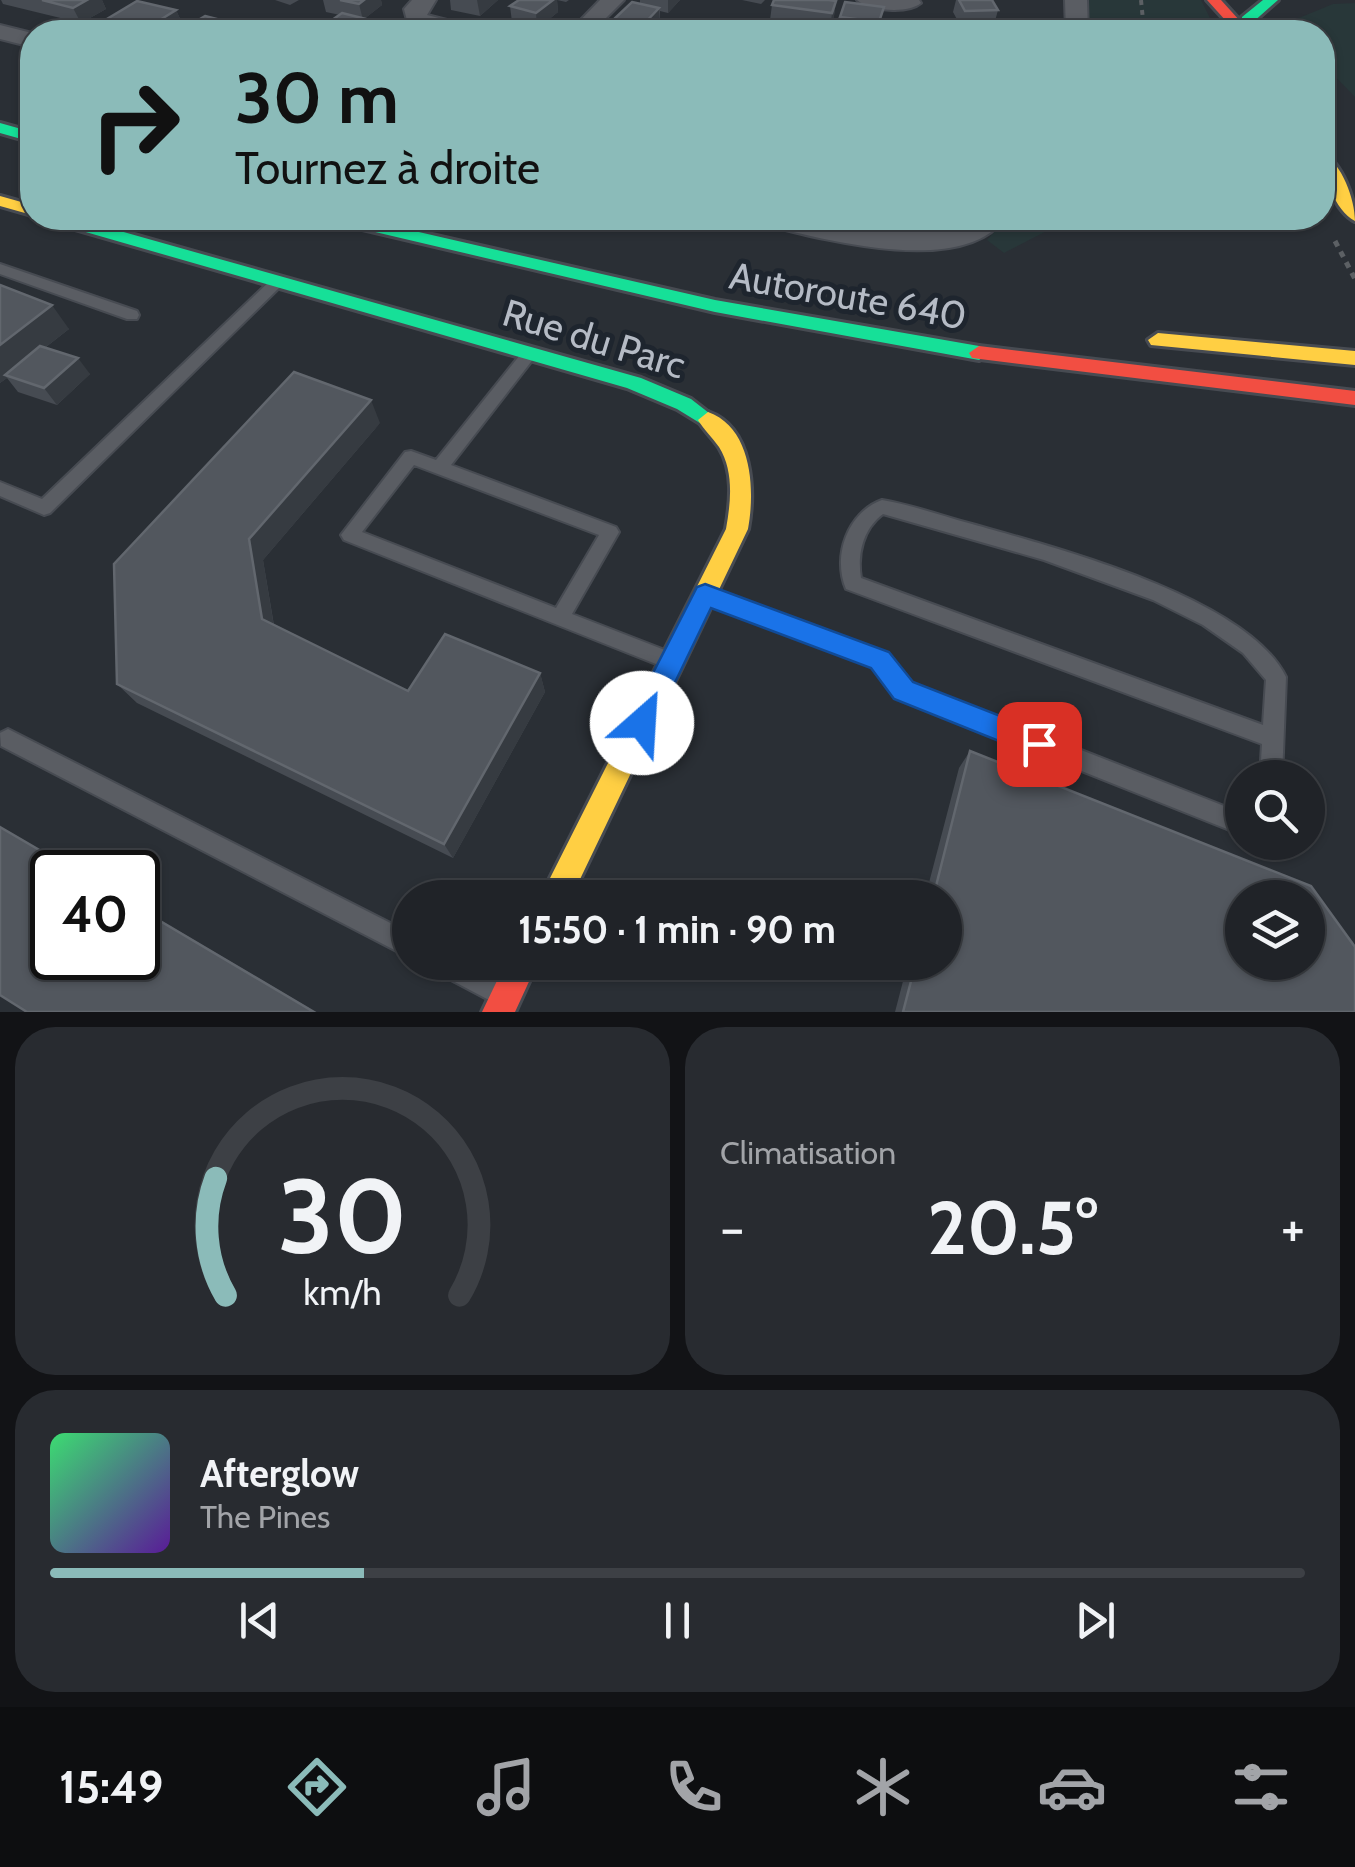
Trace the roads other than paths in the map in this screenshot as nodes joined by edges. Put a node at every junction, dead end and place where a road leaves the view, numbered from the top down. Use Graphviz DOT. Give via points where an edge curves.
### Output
graph roads {
  1 [pos="425,0"];
  2 [pos="613,0"];
  3 [pos="868,0"];
  4 [pos="1214,0"];
  5 [pos="1271,0"];
  6 [pos="910,1"];
  7 [pos="423,20"];
  8 [pos="592,20"];
  9 [pos="1244,20"];
  10 [pos="1246,20"];
  11 [pos="1335,180"];
  12 [pos="1355,216"];
  13 [pos="99,230"];
  14 [pos="384,230"];
  15 [pos="851,230"];
  16 [pos="974,230"];
  17 [pos="0,269"];
  18 [pos="278,281"];
  19 [pos="132,314"];
  20 [pos="1129,336"];
  21 [pos="530,354"];
  22 [pos="1355,358"];
  23 [pos="1355,398"];
  24 [pos="439,468"];
  25 [pos="0,488"];
  26 [pos="705,595"];
  27 [pos="560,618"];
  28 [pos="672,662"];
  29 [pos="1272,738"];
  30 [pos="8,739"];
  31 [pos="1271,760"];
  32 [pos="1225,817"];
  33 [pos="564,880"];
  34 [pos="392,937"];
  35 [pos="469,980"];
  36 [pos="514,980"];
  37 [pos="503,1004"];
  1 -- 7 [label="street" via="414,8"];
  2 -- 8 [label="street"];
  3 -- 6 [label="street"];
  4 -- 9 [label="main road"];
  5 -- 10 [label="main road"];
  11 -- 12 [label="main road"];
  13 -- 18 [label="main road, Rue du Parc"];
  14 -- 23 [label="main road, Autoroute 640" via="584,281 834,331 1085,369"];
  15 -- 16 [label="street" via="930,242"];
  17 -- 19 [label="lane"];
  18 -- 21 [label="main road, Rue du Parc"];
  18 -- 25 [label="lane" via="44,508"];
  20 -- 22 [label="main road"];
  21 -- 24 [label="lane"];
  21 -- 26 [label="main road, Rue du Parc" via="680,400 722,432 740,462 746,492 737,529"];
  24 -- 27 [label="lane" via="610,532"];
  24 -- 27 [label="lane" via="412,457 350,536"];
  26 -- 28 [label="main road, Rue du Parc"];
  26 -- 32 [label="lane" via="880,660 903,690"];
  27 -- 28 [label="lane"];
  28 -- 33 [label="main road, Rue du Parc"];
  29 -- 29 [label="lane" via="853,583 848,562 867,516 882,507 895,509 1177,602 1267,660 1276,676"];
  29 -- 31 [label="lane"];
  30 -- 34 [label="lane"];
  35 -- 37 [label="lane"];
  36 -- 37 [label="main road"];
}
